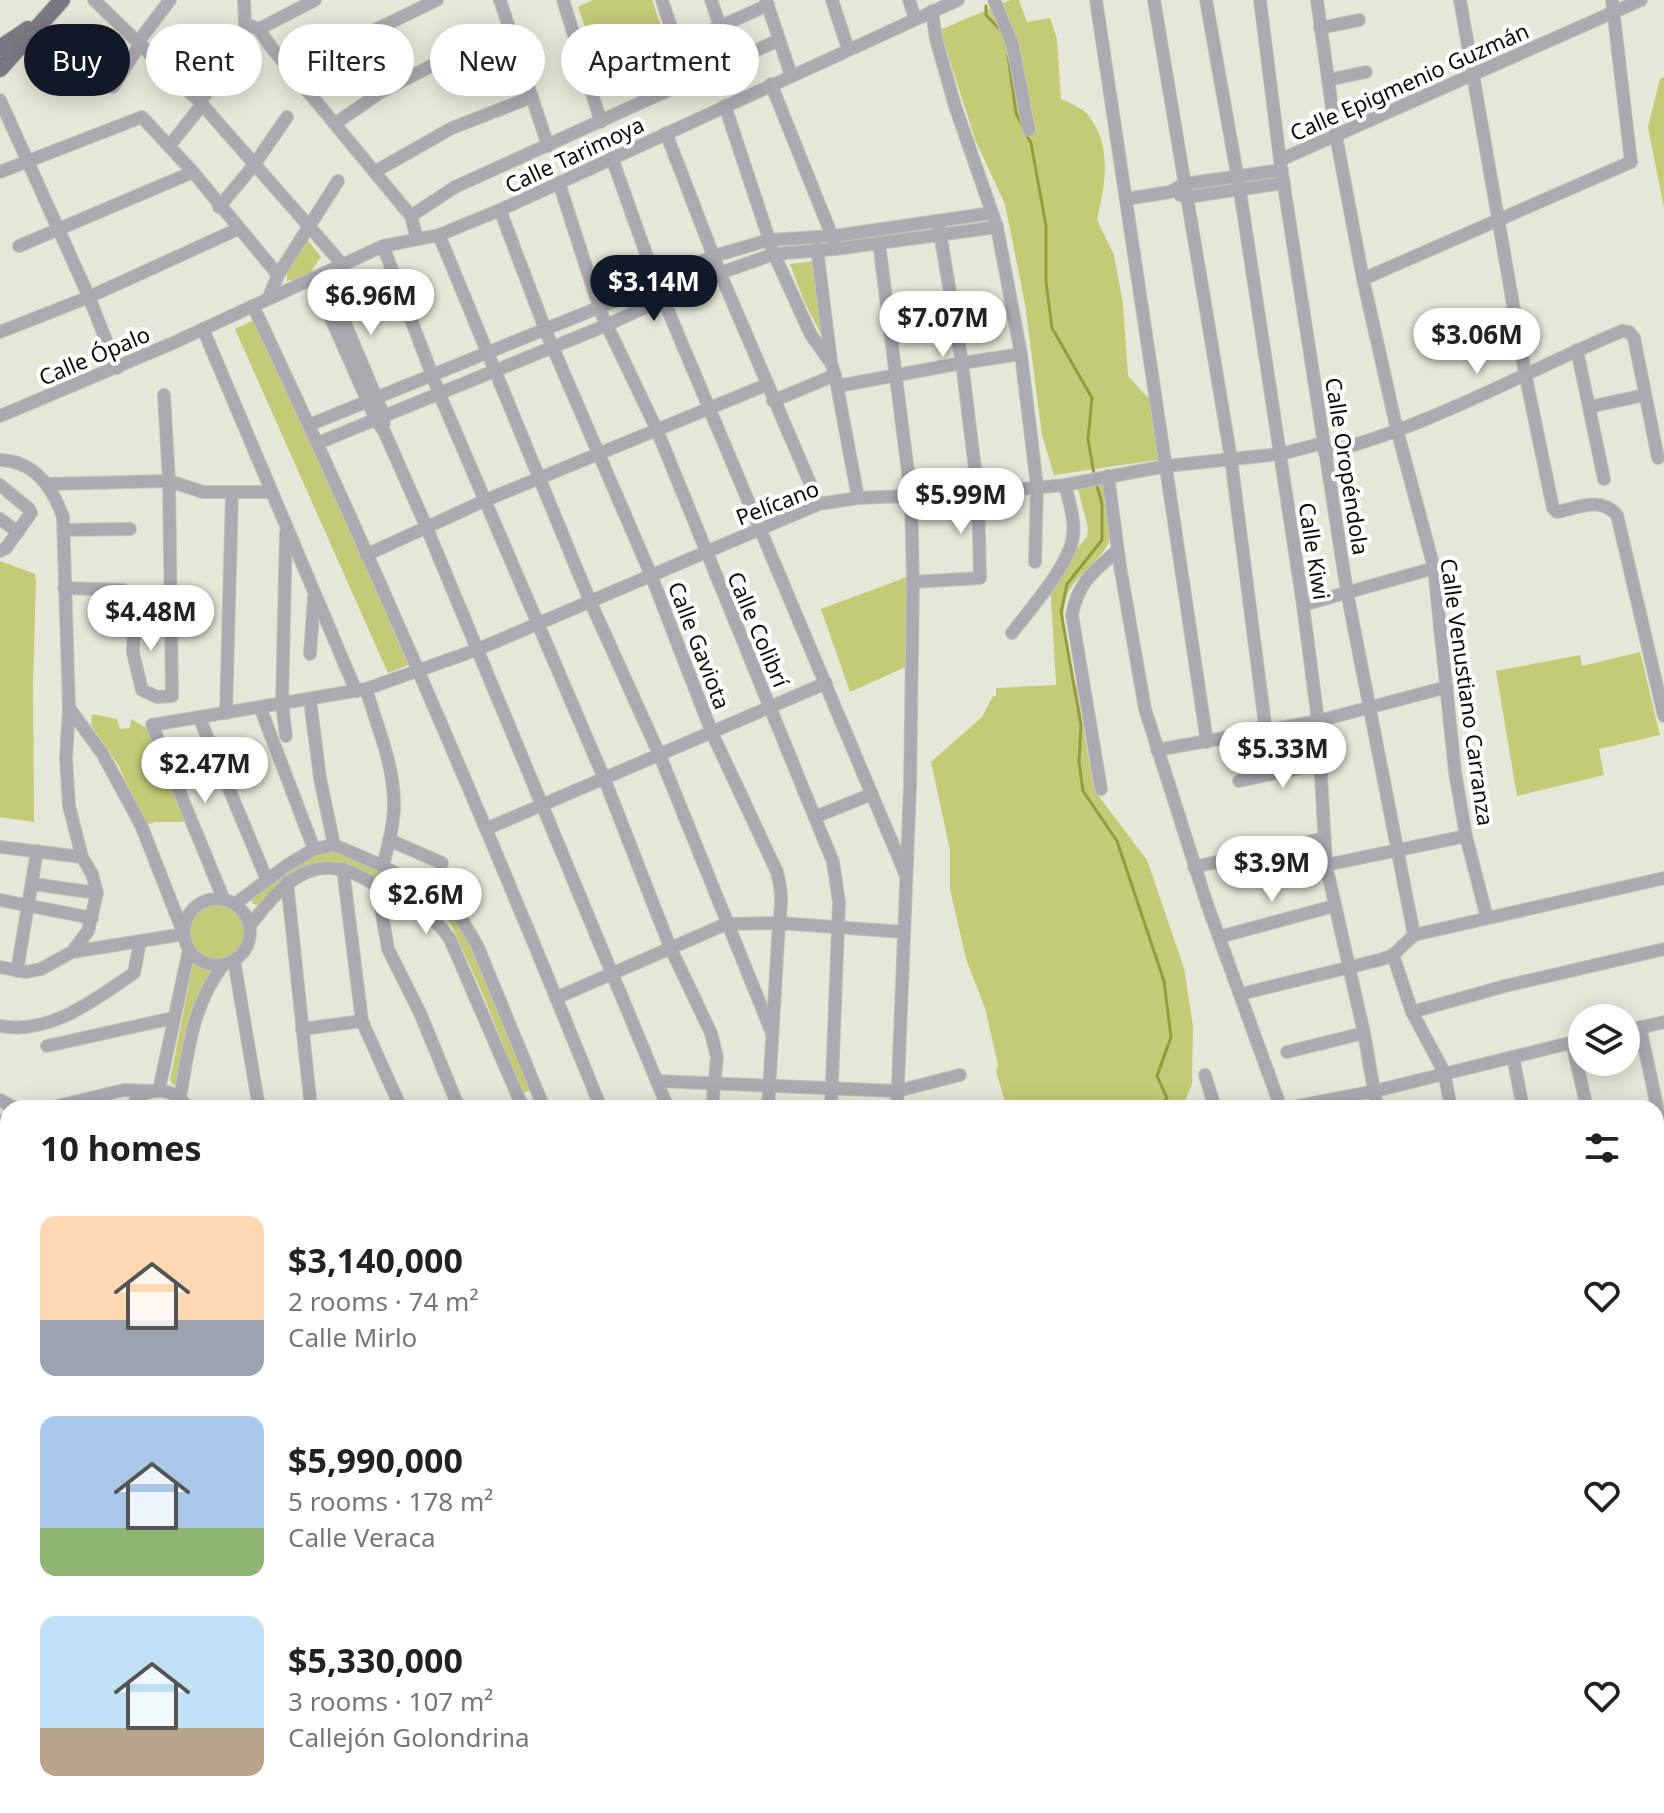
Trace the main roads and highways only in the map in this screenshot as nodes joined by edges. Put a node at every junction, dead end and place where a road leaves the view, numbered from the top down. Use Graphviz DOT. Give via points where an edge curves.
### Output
graph roads {
  1 [pos="62,0"];
  2 [pos="46,18"];
  3 [pos="0,48"];
  4 [pos="0,69"];
  1 -- 2 [label="main road"];
  2 -- 3 [label="main road"];
  2 -- 4 [label="main road"];
}
